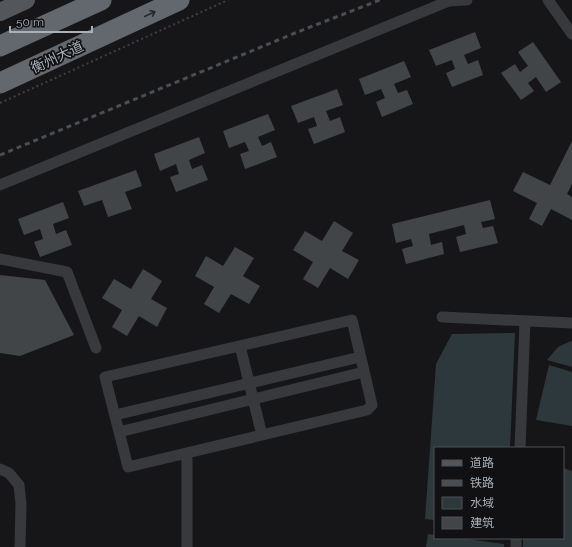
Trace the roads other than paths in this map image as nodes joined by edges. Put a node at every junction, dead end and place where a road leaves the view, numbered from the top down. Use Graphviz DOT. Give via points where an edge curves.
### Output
graph roads {
  1 [pos="26,0"];
  2 [pos="101,0"];
  3 [pos="180,0"];
  4 [pos="467,0"];
  5 [pos="548,0"];
  6 [pos="0,12"];
  7 [pos="572,34"];
  8 [pos="0,46"];
  9 [pos="0,83"];
  10 [pos="0,185"];
  11 [pos="0,259"];
  12 [pos="442,317"];
  13 [pos="525,321"];
  14 [pos="572,323"];
  15 [pos="240,346"];
  16 [pos="96,348"];
  17 [pos="360,357"];
  18 [pos="364,372"];
  19 [pos="249,383"];
  20 [pos="253,399"];
  21 [pos="115,415"];
  22 [pos="119,432"];
  23 [pos="262,435"];
  24 [pos="520,447"];
  25 [pos="187,453"];
  26 [pos="0,468"];
  27 [pos="20,547"];
  28 [pos="188,547"];
  1 -- 6 [label="main road"];
  2 -- 8 [label="highway"];
  9 -- 3 [label="highway, 衡州大道, one-way"];
  4 -- 10 [label="street" via="449,0"];
  5 -- 7 [label="street"];
  11 -- 16 [label="street" via="67,272"];
  12 -- 13 [label="street"];
  13 -- 14 [label="street"];
  13 -- 24 [label="street"];
  15 -- 17 [label="street" via="352,320"];
  15 -- 19 [label="street"];
  15 -- 21 [label="street" via="105,377"];
  17 -- 18 [label="street"];
  17 -- 19 [label="street"];
  18 -- 20 [label="street"];
  18 -- 23 [label="street" via="372,405 366,410"];
  19 -- 20 [label="street"];
  19 -- 21 [label="street"];
  20 -- 22 [label="street"];
  20 -- 23 [label="street"];
  21 -- 22 [label="street"];
  22 -- 25 [label="street" via="128,467"];
  23 -- 25 [label="street"];
  25 -- 28 [label="street"];
  26 -- 27 [label="street" via="9,473 19,485"];
}
